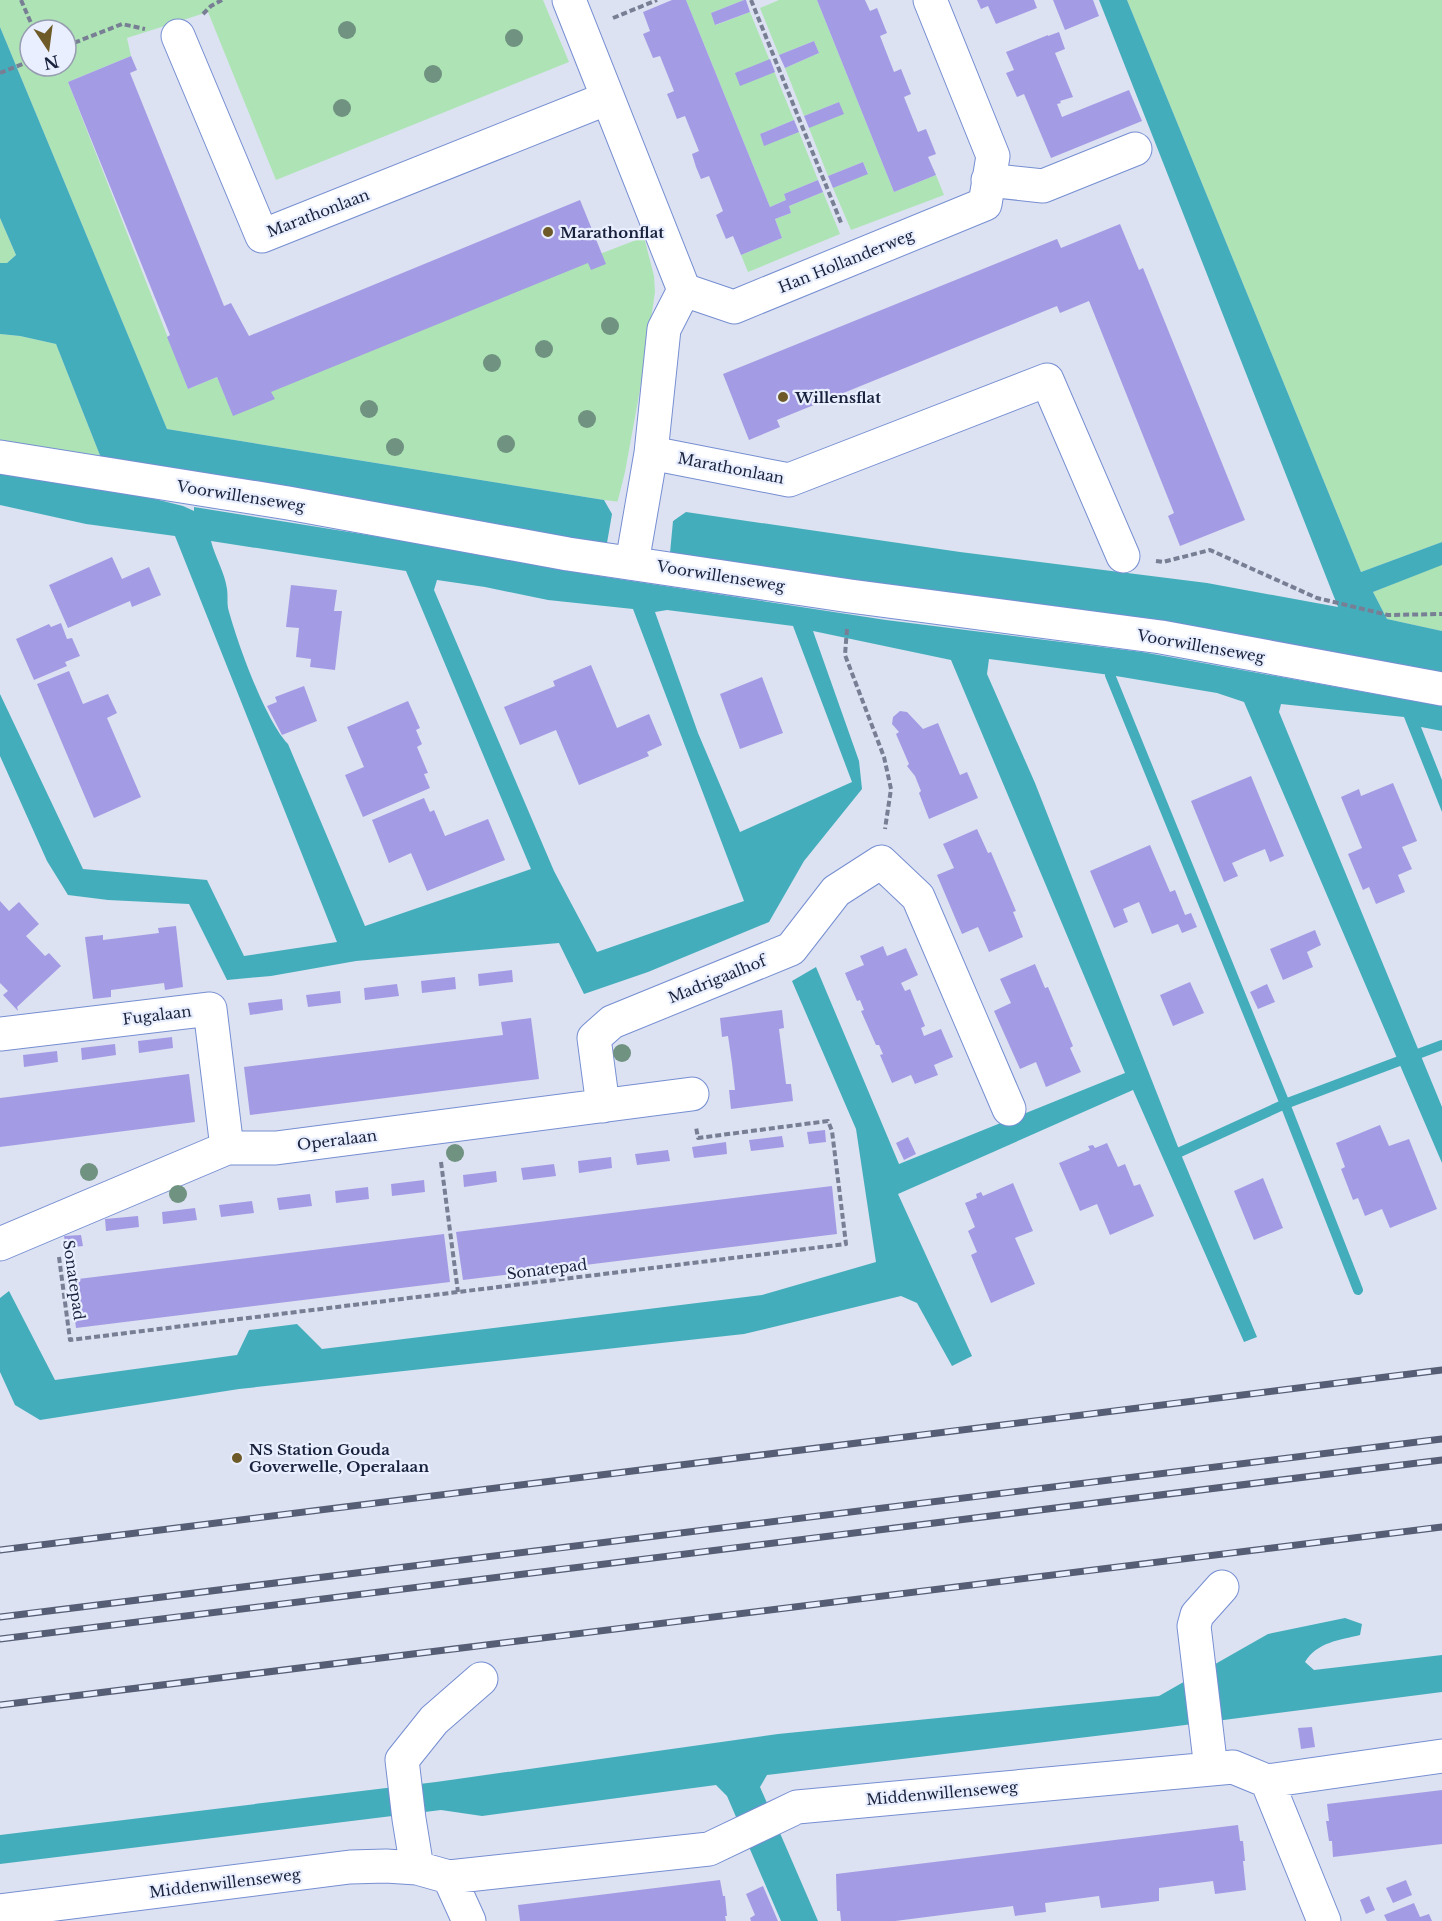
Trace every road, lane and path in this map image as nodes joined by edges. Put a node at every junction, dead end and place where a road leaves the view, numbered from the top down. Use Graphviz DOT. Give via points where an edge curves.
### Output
graph roads {
  1 [pos="21,0"];
  2 [pos="569,0"];
  3 [pos="657,0"];
  4 [pos="751,0"];
  5 [pos="930,0"];
  6 [pos="29,18"];
  7 [pos="581,31"];
  8 [pos="178,36"];
  9 [pos="78,41"];
  10 [pos="18,66"];
  11 [pos="0,73"];
  12 [pos="608,98"];
  13 [pos="1135,148"];
  14 [pos="988,180"];
  15 [pos="855,257"];
  16 [pos="684,290"];
  17 [pos="651,453"];
  18 [pos="0,457"];
  19 [pos="1123,556"];
  20 [pos="632,560"];
  21 [pos="1442,614"];
  22 [pos="845,655"];
  23 [pos="1442,689"];
  24 [pos="880,862"];
  25 [pos="0,1034"];
  26 [pos="692,1094"];
  27 [pos="603,1106"];
  28 [pos="1009,1109"];
  29 [pos="437,1128"];
  30 [pos="227,1148"];
  31 [pos="54,1221"];
  32 [pos="0,1244"];
  33 [pos="458,1292"];
  34 [pos="1222,1587"];
  35 [pos="481,1679"];
  36 [pos="1442,1756"];
  37 [pos="1211,1769"];
  38 [pos="1267,1781"];
  39 [pos="417,1868"];
  40 [pos="449,1877"];
  41 [pos="0,1911"];
  42 [pos="469,1921"];
  43 [pos="1324,1921"];
  1 -- 6 [label="path"];
  2 -- 7 [label="street"];
  3 -- 7 [label="path"];
  4 -- 15 [label="path"];
  5 -- 14 [label="street, Han Hollanderweg" via="993,156"];
  7 -- 12 [label="street"];
  8 -- 9 [label="path" via="122,24"];
  8 -- 12 [label="street, Marathonlaan" via="262,236"];
  10 -- 11 [label="path"];
  12 -- 16 [label="street"];
  13 -- 14 [label="street" via="1042,186"];
  14 -- 15 [label="street, Han Hollanderweg" via="985,204"];
  15 -- 16 [label="street, Han Hollanderweg" via="734,307"];
  16 -- 17 [label="street" via="664,329"];
  17 -- 19 [label="street, Marathonlaan" via="789,480 1047,380"];
  17 -- 20 [label="street"];
  18 -- 20 [label="street, Voorwillenseweg" via="568,554"];
  19 -- 21 [label="path" via="1163,562 1210,549 1317,598 1388,615"];
  20 -- 23 [label="street, Voorwillenseweg" via="850,596 1161,638"];
  22 -- 24 [label="path" via="884,757 891,789"];
  24 -- 27 [label="street, Madrigaalhof" via="836,891 791,949 612,1022 594,1038"];
  24 -- 28 [label="street" via="918,897"];
  25 -- 30 [label="street, Fugalaan" via="210,1009"];
  26 -- 27 [label="street, Operalaan"];
  26 -- 33 [label="path, Sonatepad" via="698,1138 828,1121 846,1244"];
  27 -- 29 [label="street, Operalaan"];
  29 -- 30 [label="street, Operalaan" via="276,1148"];
  29 -- 33 [label="path"];
  30 -- 31 [label="street, Operalaan"];
  31 -- 32 [label="street, Operalaan"];
  31 -- 33 [label="path, Sonatepad" via="70,1340"];
  34 -- 37 [label="street" via="1197,1615 1194,1626"];
  35 -- 39 [label="street" via="434,1720 402,1760"];
  36 -- 38 [label="street"];
  37 -- 38 [label="street, Middenwillenseweg" via="1233,1767"];
  37 -- 40 [label="street, Middenwillenseweg" via="797,1807 709,1849"];
  38 -- 43 [label="street"];
  39 -- 40 [label="street, Middenwillenseweg"];
  39 -- 41 [label="street, Middenwillenseweg" via="350,1867"];
  40 -- 42 [label="street"];
}
